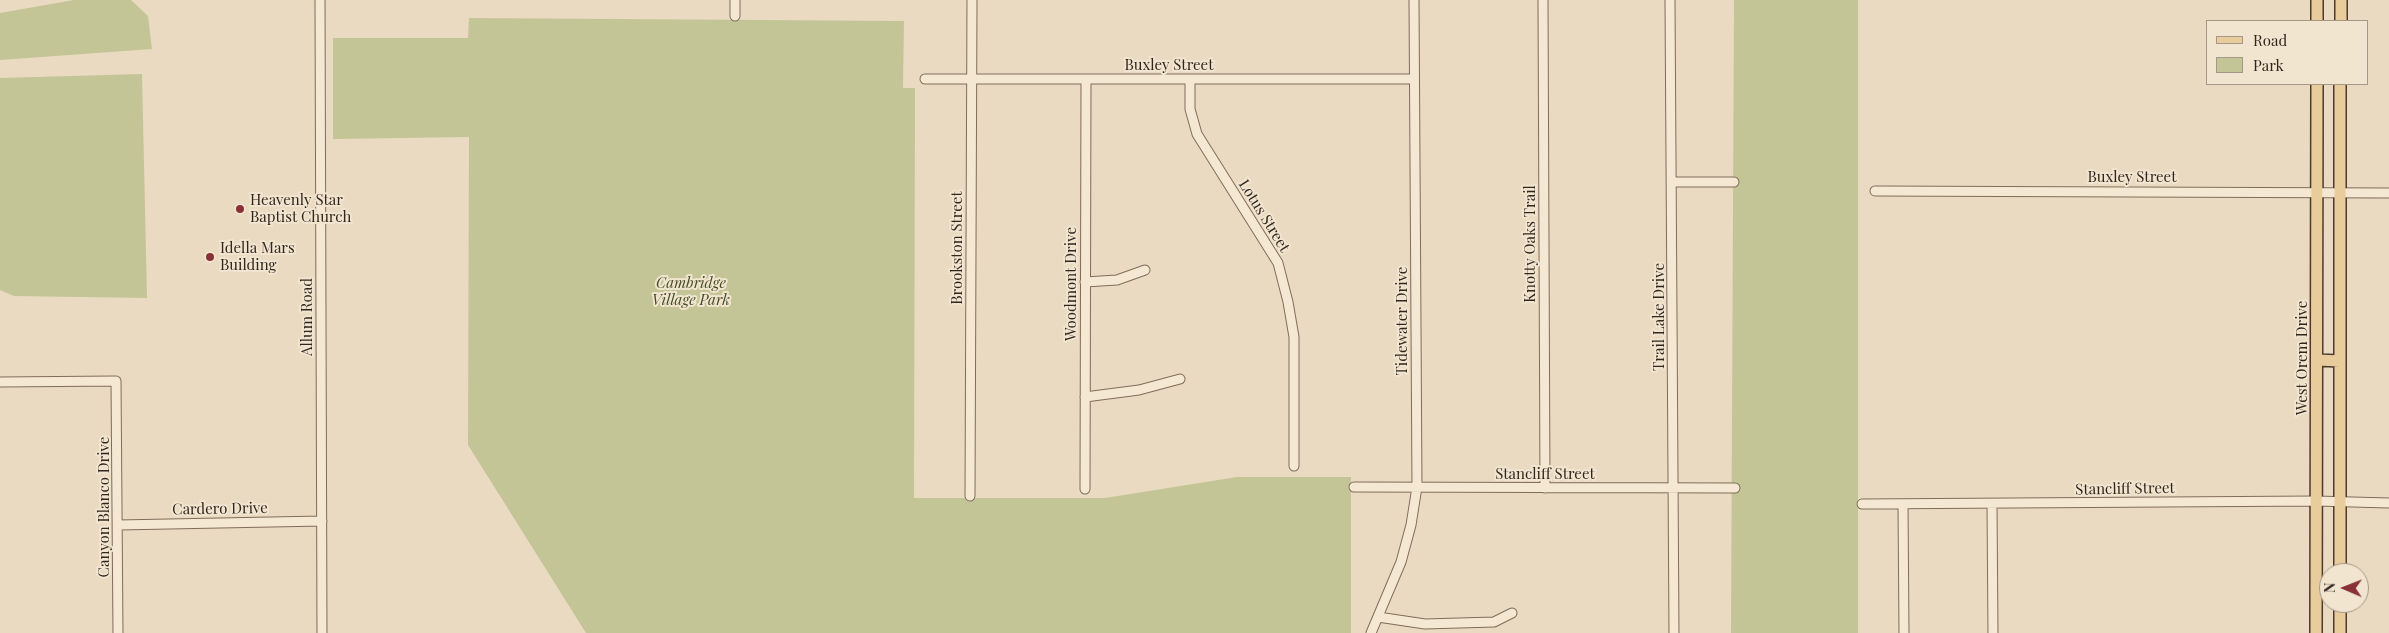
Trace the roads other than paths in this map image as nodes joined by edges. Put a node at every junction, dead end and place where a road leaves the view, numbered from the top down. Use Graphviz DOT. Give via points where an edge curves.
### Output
graph roads {
  1 [pos="320,0"];
  2 [pos="735,0"];
  3 [pos="972,0"];
  4 [pos="1414,0"];
  5 [pos="1543,0"];
  6 [pos="1670,0"];
  7 [pos="2317,0"];
  8 [pos="2341,0"];
  9 [pos="735,16"];
  10 [pos="2317,20"];
  11 [pos="2341,20"];
  12 [pos="925,78"];
  13 [pos="972,79"];
  14 [pos="1086,79"];
  15 [pos="1190,79"];
  16 [pos="1414,79"];
  17 [pos="2317,85"];
  18 [pos="2340,85"];
  19 [pos="1671,182"];
  20 [pos="1734,182"];
  21 [pos="1876,190"];
  22 [pos="2317,192"];
  23 [pos="2340,193"];
  24 [pos="2389,193"];
  25 [pos="1145,270"];
  26 [pos="1085,282"];
  27 [pos="2317,360"];
  28 [pos="2340,361"];
  29 [pos="1180,379"];
  30 [pos="0,382"];
  31 [pos="1085,397"];
  32 [pos="1294,466"];
  33 [pos="1354,487"];
  34 [pos="1417,487"];
  35 [pos="1545,488"];
  36 [pos="1674,488"];
  37 [pos="1735,488"];
  38 [pos="1085,489"];
  39 [pos="970,496"];
  40 [pos="2316,501"];
  41 [pos="2340,503"];
  42 [pos="2389,503"];
  43 [pos="1862,504"];
  44 [pos="1902,504"];
  45 [pos="1992,504"];
  46 [pos="322,521"];
  47 [pos="118,525"];
  48 [pos="2340,563"];
  49 [pos="1512,613"];
  50 [pos="2340,613"];
  51 [pos="1378,617"];
  52 [pos="118,633"];
  53 [pos="322,633"];
  54 [pos="1370,633"];
  55 [pos="1674,633"];
  56 [pos="1904,633"];
  57 [pos="1993,633"];
  58 [pos="2316,633"];
  59 [pos="2340,633"];
  1 -- 46 [label="street, Allum Road"];
  2 -- 9 [label="street"];
  3 -- 13 [label="street, Brookston Street"];
  4 -- 16 [label="street, Tidewater Drive"];
  5 -- 35 [label="street, Knotty Oaks Trail"];
  6 -- 19 [label="street, Trail Lake Drive"];
  7 -- 10 [label="main road"];
  8 -- 11 [label="main road"];
  12 -- 13 [label="street, Buxley Street"];
  13 -- 14 [label="street, Buxley Street"];
  13 -- 39 [label="street, Brookston Street"];
  14 -- 15 [label="street, Buxley Street"];
  14 -- 26 [label="street, Woodmont Drive"];
  15 -- 16 [label="street, Buxley Street"];
  15 -- 32 [label="street, Lotus Street" via="1190,109 1197,134 1278,263 1294,337"];
  16 -- 34 [label="street, Tidewater Drive"];
  17 -- 22 [label="main road, West Orem Drive"];
  18 -- 23 [label="main road"];
  19 -- 20 [label="street"];
  19 -- 36 [label="street, Trail Lake Drive"];
  21 -- 22 [label="street, Buxley Street"];
  22 -- 23 [label="street, Buxley Street"];
  22 -- 27 [label="main road, West Orem Drive"];
  23 -- 24 [label="street, Buxley Street"];
  23 -- 28 [label="main road"];
  25 -- 26 [label="street" via="1117,280"];
  26 -- 31 [label="street, Woodmont Drive"];
  27 -- 28 [label="main road"];
  27 -- 40 [label="main road, West Orem Drive"];
  28 -- 41 [label="main road"];
  29 -- 31 [label="street" via="1138,390"];
  30 -- 47 [label="street, Canyon Blanco Drive" via="116,381"];
  31 -- 38 [label="street, Woodmont Drive"];
  33 -- 34 [label="street, Stancliff Street"];
  34 -- 35 [label="street, Stancliff Street"];
  34 -- 51 [label="street, Tidewater Drive" via="1401,562"];
  35 -- 36 [label="street, Stancliff Street"];
  36 -- 37 [label="street, Stancliff Street"];
  36 -- 55 [label="street, Trail Lake Drive"];
  40 -- 41 [label="street, Stancliff Street"];
  40 -- 45 [label="street, Stancliff Street"];
  40 -- 58 [label="main road, West Orem Drive"];
  41 -- 42 [label="street, Stancliff Street"];
  41 -- 48 [label="main road"];
  43 -- 44 [label="street, Stancliff Street"];
  44 -- 45 [label="street, Stancliff Street"];
  44 -- 56 [label="street"];
  45 -- 57 [label="street"];
  46 -- 47 [label="street, Cardero Drive"];
  46 -- 53 [label="street, Allum Road"];
  47 -- 52 [label="street, Canyon Blanco Drive"];
  49 -- 51 [label="street" via="1494,622 1445,624 1406,623"];
  50 -- 59 [label="main road"];
  51 -- 54 [label="street, Tidewater Drive"];
}
